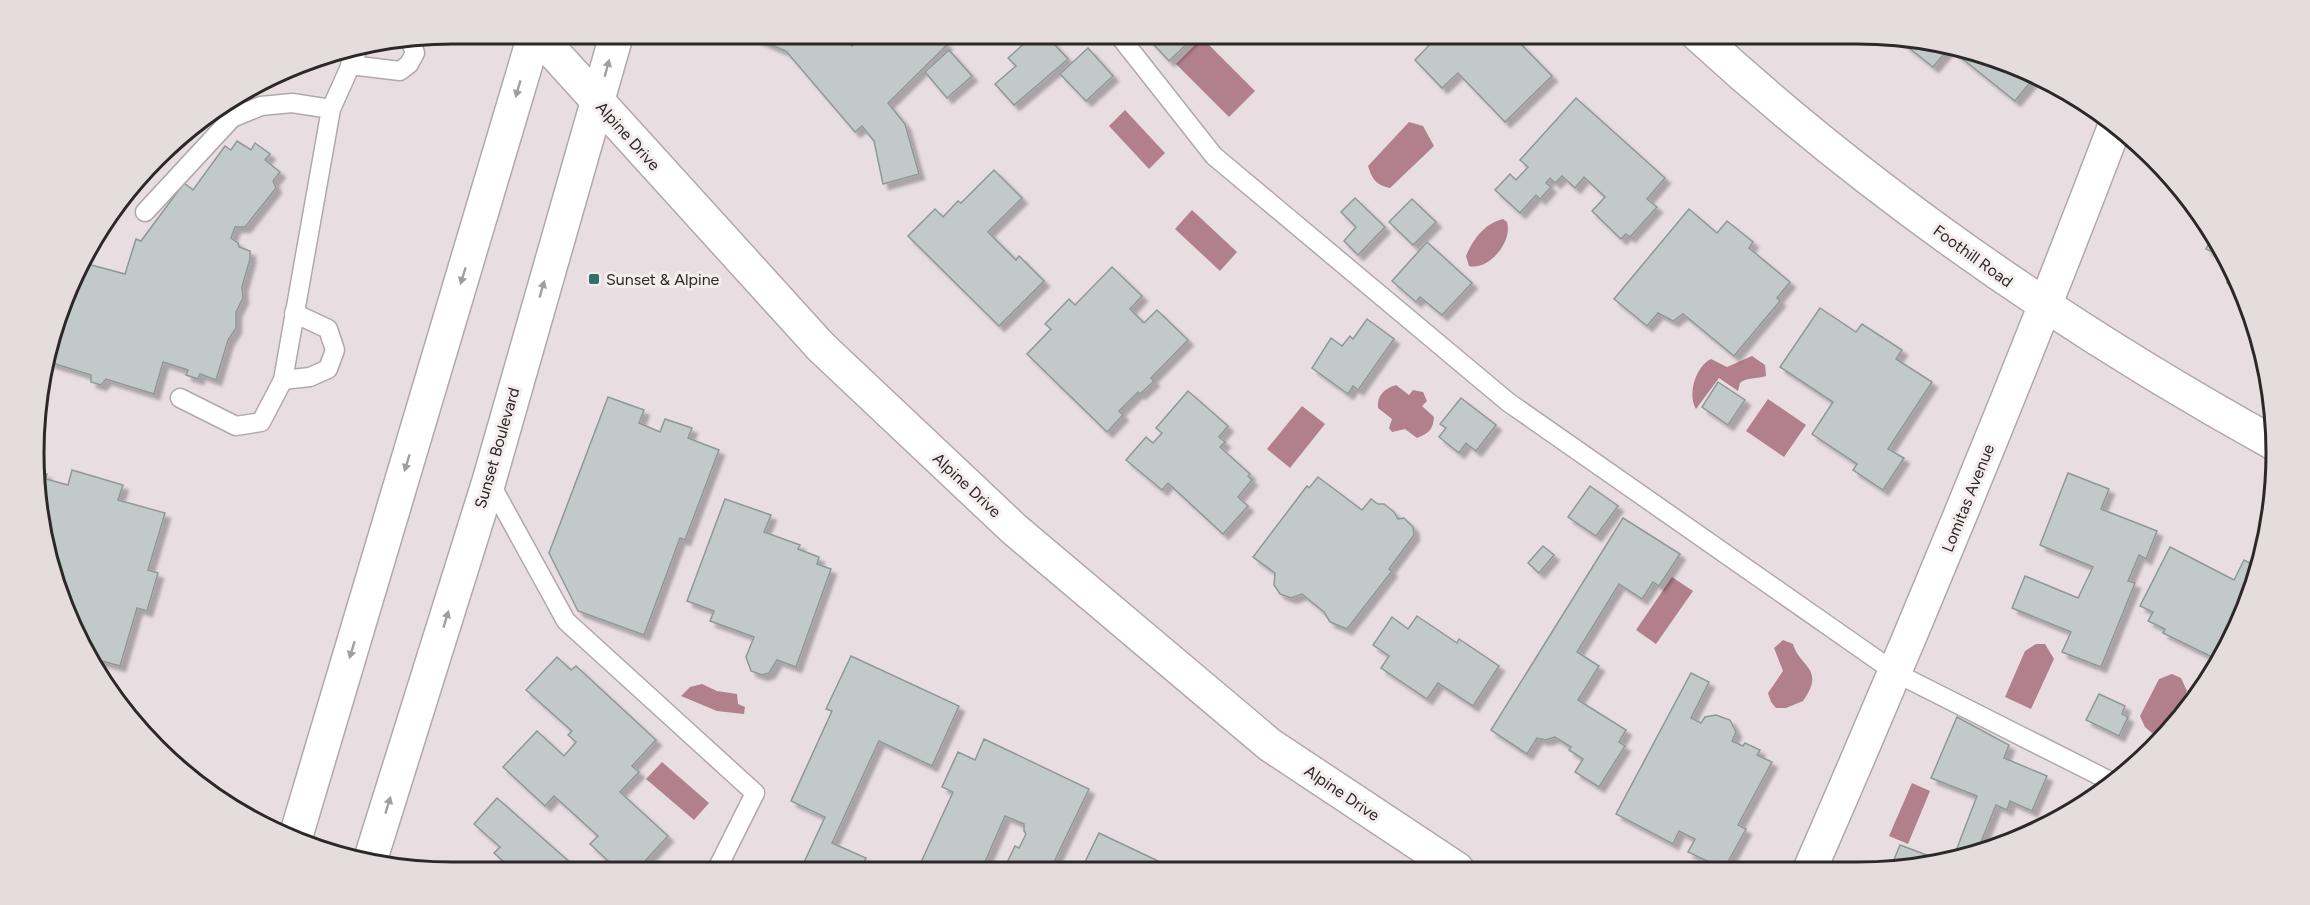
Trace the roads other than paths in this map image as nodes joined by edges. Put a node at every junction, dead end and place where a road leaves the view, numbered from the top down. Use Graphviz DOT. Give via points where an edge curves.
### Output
graph roads {
  1 [pos="532,44"];
  2 [pos="545,44"];
  3 [pos="614,44"];
  4 [pos="1126,44"];
  5 [pos="1709,44"];
  6 [pos="412,46"];
  7 [pos="354,57"];
  8 [pos="598,103"];
  9 [pos="331,109"];
  10 [pos="2112,133"];
  11 [pos="145,212"];
  12 [pos="2045,307"];
  13 [pos="294,313"];
  14 [pos="284,380"];
  15 [pos="180,398"];
  16 [pos="2266,439"];
  17 [pos="489,481"];
  18 [pos="1896,673"];
  19 [pos="2104,778"];
  20 [pos="298,831"];
  21 [pos="372,854"];
  22 [pos="720,862"];
  23 [pos="1445,862"];
  24 [pos="1813,862"];
  1 -- 20 [label="street, one-way"];
  2 -- 8 [label="street, Alpine Drive"];
  8 -- 3 [label="street, Sunset Boulevard, one-way"];
  4 -- 18 [label="lane" via="1214,156 1508,402"];
  5 -- 12 [label="street, Foothill Road" via="1828,147"];
  6 -- 7 [label="lane" via="415,53 400,71"];
  7 -- 9 [label="lane"];
  17 -- 8 [label="street, Sunset Boulevard, one-way"];
  8 -- 23 [label="street, Alpine Drive" via="821,347 1014,529 1270,745"];
  9 -- 11 [label="lane" via="292,103 261,106 232,118"];
  9 -- 13 [label="lane"];
  10 -- 12 [label="street, Lomitas Avenue"];
  12 -- 16 [label="street, Foothill Road"];
  12 -- 18 [label="street, Lomitas Avenue"];
  13 -- 14 [label="lane"];
  13 -- 14 [label="lane" via="328,329 335,350 328,369 310,377"];
  14 -- 15 [label="lane" via="261,422 236,426"];
  21 -- 17 [label="street, Sunset Boulevard, one-way"];
  17 -- 22 [label="lane" via="566,621 755,793"];
  18 -- 19 [label="lane"];
  18 -- 24 [label="street, Lomitas Avenue"];
}
